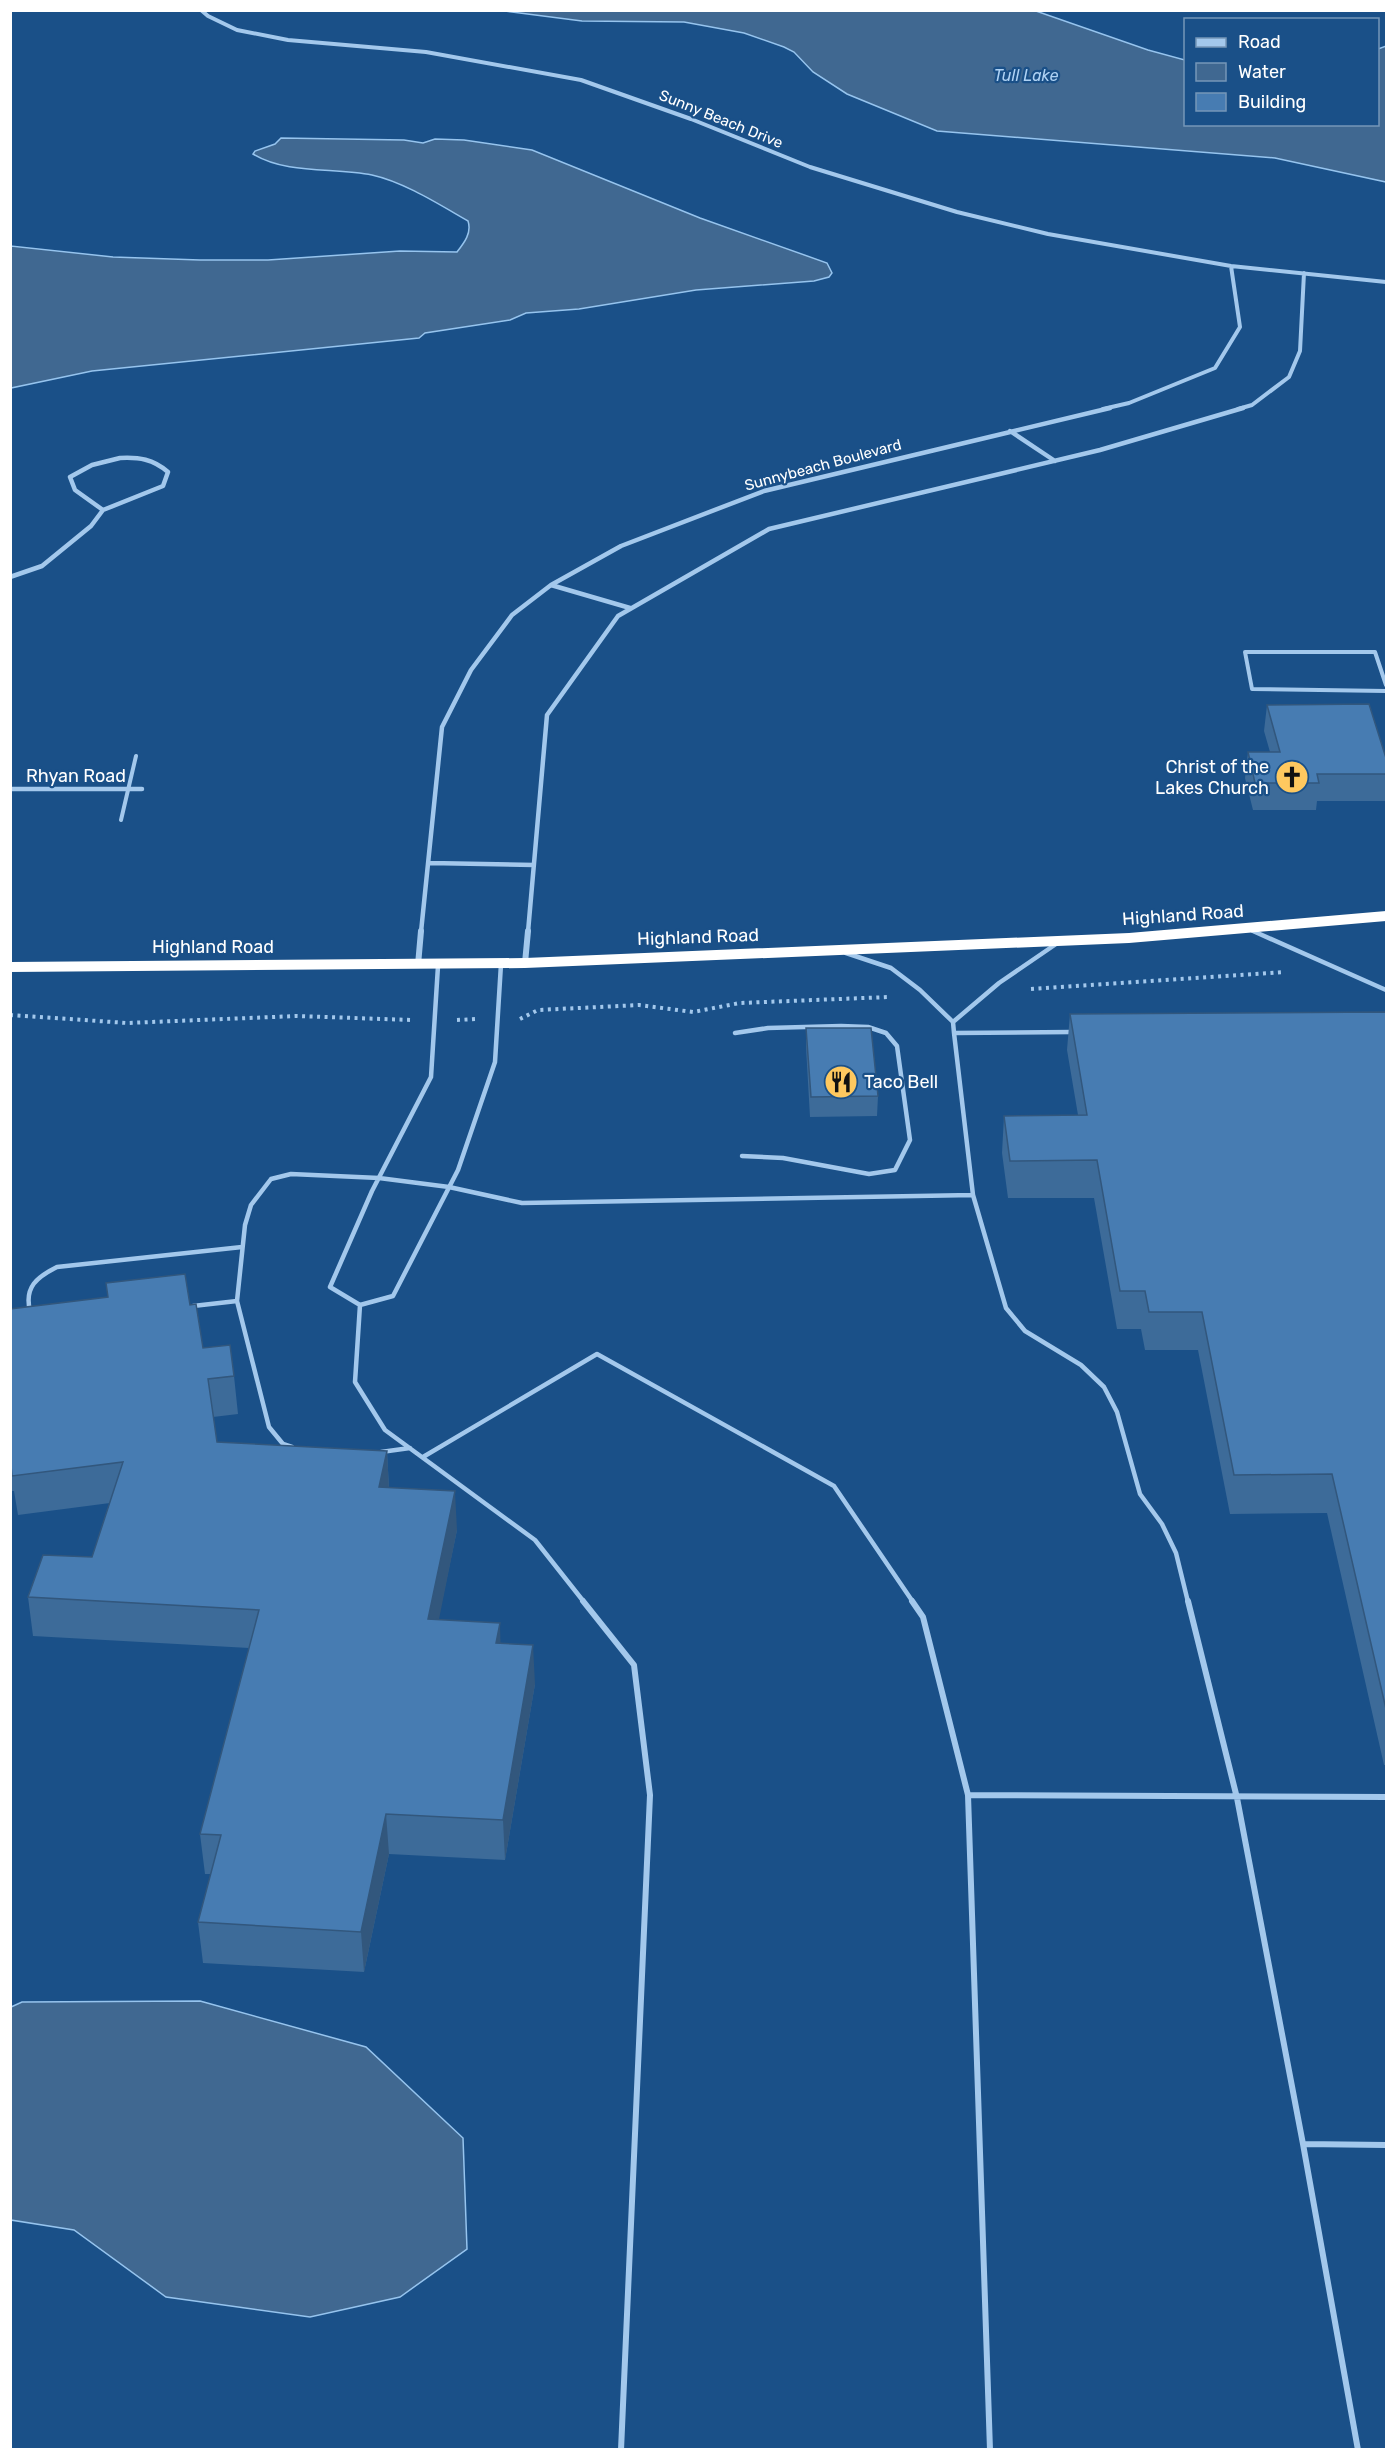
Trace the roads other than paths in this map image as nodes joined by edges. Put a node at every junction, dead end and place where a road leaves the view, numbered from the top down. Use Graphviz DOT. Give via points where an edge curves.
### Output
graph roads {
  1 [pos="201,10"];
  2 [pos="1231,266"];
  3 [pos="1305,273"];
  4 [pos="1386,282"];
  5 [pos="1010,431"];
  6 [pos="1055,460"];
  7 [pos="103,510"];
  8 [pos="10,577"];
  9 [pos="551,585"];
  10 [pos="630,608"];
  11 [pos="1386,685"];
  12 [pos="1386,691"];
  13 [pos="136,756"];
  14 [pos="10,789"];
  15 [pos="128,789"];
  16 [pos="142,789"];
  17 [pos="121,820"];
  18 [pos="430,863"];
  19 [pos="534,864"];
  20 [pos="1386,916"];
  21 [pos="1249,929"];
  22 [pos="1059,942"];
  23 [pos="842,951"];
  24 [pos="525,963"];
  25 [pos="501,964"];
  26 [pos="418,966"];
  27 [pos="438,966"];
  28 [pos="10,967"];
  29 [pos="1386,990"];
  30 [pos="953,1022"];
  31 [pos="1083,1032"];
  32 [pos="954,1033"];
  33 [pos="735,1034"];
  34 [pos="742,1156"];
  35 [pos="379,1178"];
  36 [pos="449,1187"];
  37 [pos="973,1195"];
  38 [pos="242,1247"];
  39 [pos="237,1301"];
  40 [pos="360,1305"];
  41 [pos="189,1306"];
  42 [pos="37,1314"];
  43 [pos="410,1448"];
  44 [pos="304,1450"];
  45 [pos="378,1453"];
  46 [pos="423,1457"];
  47 [pos="968,1795"];
  48 [pos="1386,1797"];
  49 [pos="1237,1798"];
  50 [pos="1303,2145"];
  51 [pos="1386,2145"];
  52 [pos="621,2450"];
  53 [pos="990,2450"];
  54 [pos="1358,2450"];
  1 -- 2 [label="street, Sunny Beach Drive" via="237,30 288,40 426,52 581,80 633,96 810,167 957,212 1048,234"];
  2 -- 3 [label="street, Sunny Beach Drive"];
  2 -- 5 [label="street, Sunnybeach Boulevard" via="1240,327 1215,368 1129,402"];
  3 -- 4 [label="street, Sunny Beach Drive"];
  3 -- 6 [label="street" via="1300,351 1288,377 1252,405"];
  5 -- 6 [label="street"];
  5 -- 9 [label="street, Sunnybeach Boulevard" via="764,491 621,546"];
  6 -- 10 [label="street" via="769,529"];
  7 -- 7 [label="street" via="164,486 168,472 161,464 140,458 114,459 84,467 70,477 75,490"];
  7 -- 8 [label="street" via="91,526 42,566"];
  9 -- 10 [label="street"];
  9 -- 18 [label="street, Sunnybeach Boulevard" via="512,615 471,670 442,727"];
  10 -- 19 [label="street" via="618,616 547,715"];
  11 -- 12 [label="lane" via="1375,652 1245,652 1252,689"];
  13 -- 15 [label="lane"];
  14 -- 15 [label="street, Rhyan Road"];
  15 -- 16 [label="street, Rhyan Road"];
  15 -- 17 [label="lane"];
  18 -- 19 [label="street"];
  18 -- 26 [label="street, Sunnybeach Boulevard"];
  19 -- 24 [label="street"];
  20 -- 21 [label="highway, Highland Road"];
  21 -- 22 [label="highway, Highland Road"];
  21 -- 29 [label="lane"];
  22 -- 23 [label="highway, Highland Road"];
  22 -- 30 [label="lane" via="999,982"];
  23 -- 24 [label="highway, Highland Road"];
  23 -- 30 [label="lane" via="891,968"];
  24 -- 25 [label="highway, Highland Road"];
  25 -- 27 [label="highway, Highland Road"];
  25 -- 36 [label="lane" via="495,1062"];
  26 -- 27 [label="highway, Highland Road"];
  26 -- 28 [label="highway, Highland Road"];
  27 -- 35 [label="lane" via="431,1077"];
  30 -- 32 [label="lane"];
  31 -- 32 [label="lane"];
  32 -- 37 [label="lane"];
  33 -- 34 [label="lane" via="768,1028 841,1026 868,1027 886,1033 897,1046 910,1140 895,1170 869,1174 783,1158"];
  35 -- 36 [label="lane"];
  35 -- 38 [label="lane" via="291,1174 270,1179 251,1205"];
  35 -- 40 [label="lane" via="330,1287"];
  36 -- 37 [label="lane" via="522,1203"];
  36 -- 40 [label="lane" via="393,1296"];
  37 -- 49 [label="lane" via="1006,1308 1024,1331 1081,1365 1104,1388 1117,1412 1140,1494 1162,1524 1176,1553"];
  38 -- 39 [label="lane"];
  38 -- 42 [label="lane" via="57,1267 43,1273 28,1290 30,1312"];
  39 -- 41 [label="lane"];
  39 -- 44 [label="lane" via="269,1427 283,1444"];
  40 -- 43 [label="lane" via="355,1382 385,1430"];
  43 -- 45 [label="lane"];
  43 -- 46 [label="lane"];
  46 -- 47 [label="lane" via="597,1354 834,1486 923,1617"];
  46 -- 52 [label="lane" via="536,1540 634,1665 650,1795"];
  47 -- 49 [label="lane"];
  47 -- 53 [label="lane"];
  48 -- 49 [label="lane"];
  49 -- 50 [label="lane"];
  50 -- 51 [label="lane"];
  50 -- 54 [label="lane"];
}
